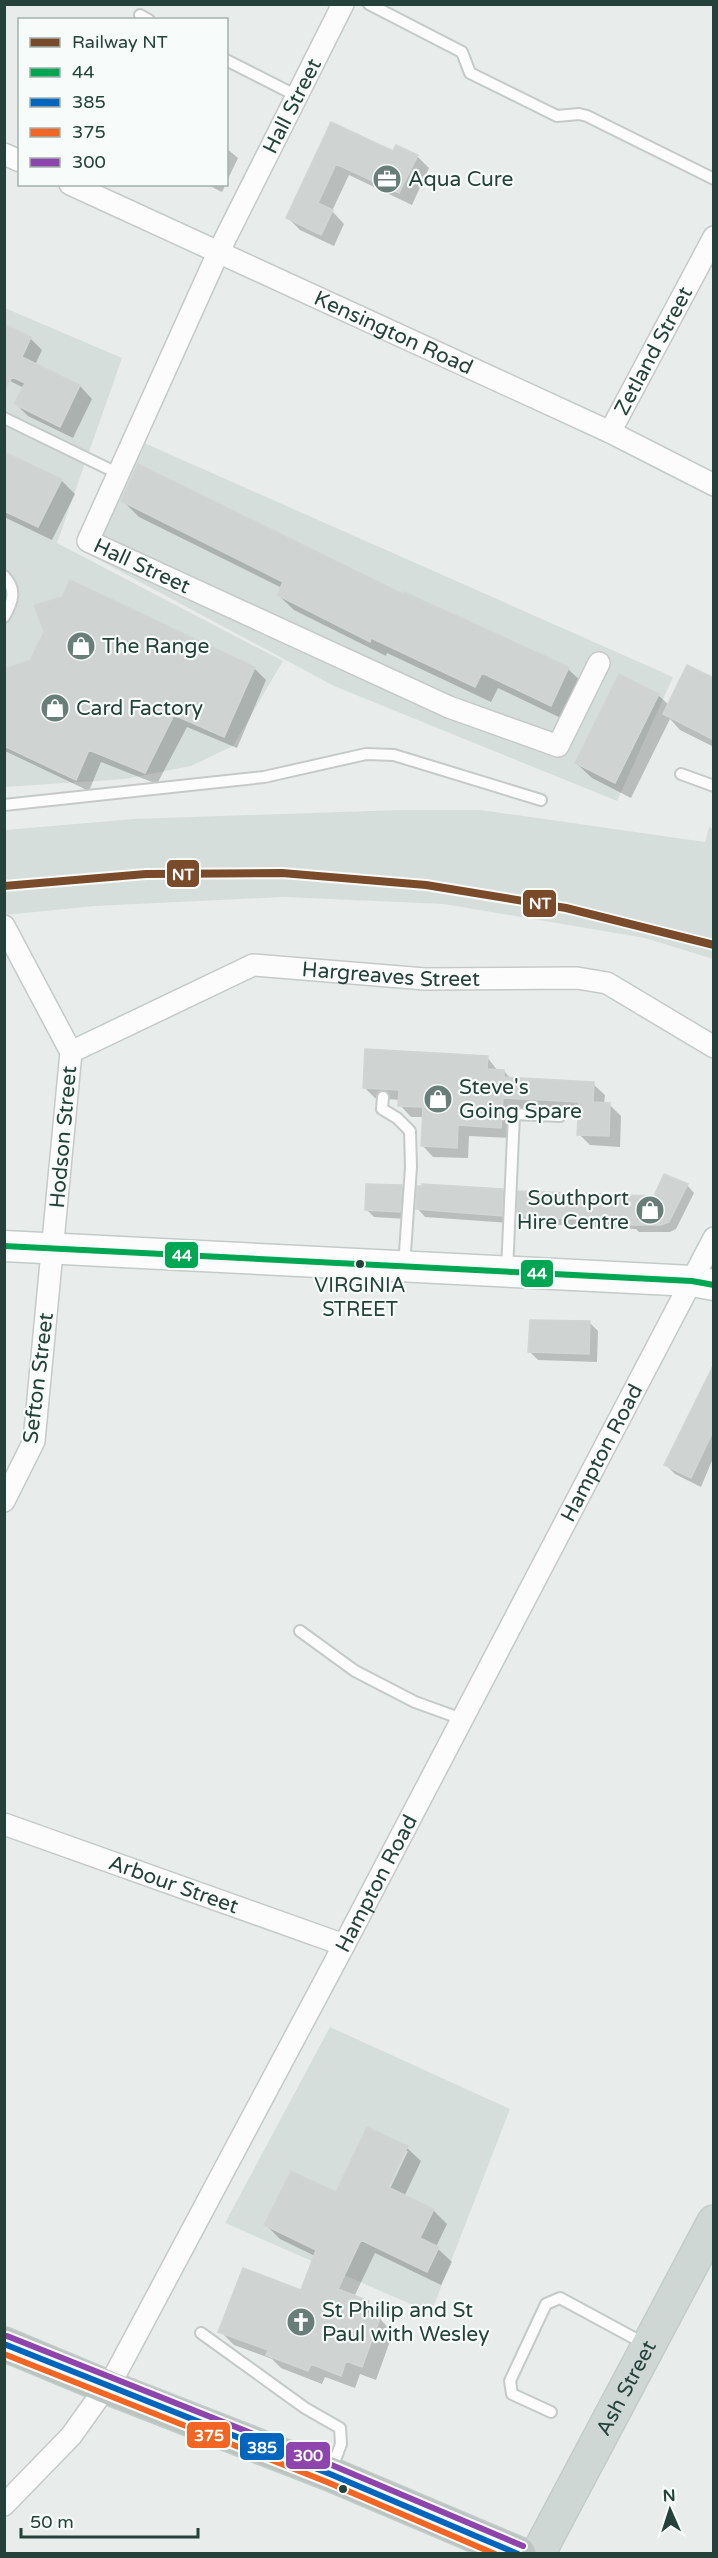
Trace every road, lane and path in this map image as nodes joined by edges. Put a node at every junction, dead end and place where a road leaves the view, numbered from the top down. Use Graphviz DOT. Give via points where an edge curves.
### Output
graph roads {
  1 [pos="343,4"];
  2 [pos="369,4"];
  3 [pos="228,61"];
  4 [pos="297,96"];
  5 [pos="4,154"];
  6 [pos="18,160"];
  7 [pos="714,178"];
  8 [pos="74,186"];
  9 [pos="714,237"];
  10 [pos="218,253"];
  11 [pos="4,418"];
  12 [pos="610,432"];
  13 [pos="119,474"];
  14 [pos="714,485"];
  15 [pos="4,576"];
  16 [pos="4,617"];
  17 [pos="599,663"];
  18 [pos="681,774"];
  19 [pos="714,786"];
  20 [pos="541,800"];
  21 [pos="4,805"];
  22 [pos="6,929"];
  23 [pos="714,1047"];
  24 [pos="71,1052"];
  25 [pos="383,1097"];
  26 [pos="560,1116"];
  27 [pos="714,1238"];
  28 [pos="4,1246"];
  29 [pos="53,1249"];
  30 [pos="404,1266"];
  31 [pos="507,1272"];
  32 [pos="703,1283"];
  33 [pos="4,1502"];
  34 [pos="300,1631"];
  35 [pos="462,1719"];
  36 [pos="4,1824"];
  37 [pos="344,1945"];
  38 [pos="714,2222"];
  39 [pos="201,2333"];
  40 [pos="4,2343"];
  41 [pos="648,2346"];
  42 [pos="106,2387"];
  43 [pos="551,2412"];
  44 [pos="330,2474"];
  45 [pos="4,2505"];
  46 [pos="519,2553"];
  47 [pos="538,2553"];
  1 -- 4 [label="street, Hall Street"];
  2 -- 7 [label="lane" via="462,52 470,73 557,116 587,116"];
  3 -- 4 [label="lane"];
  4 -- 10 [label="street, Hall Street"];
  5 -- 6 [label="street"];
  8 -- 10 [label="street, Kensington Road"];
  9 -- 12 [label="street, Zetland Street"];
  10 -- 12 [label="street, Kensington Road"];
  10 -- 13 [label="street, Hall Street"];
  11 -- 13 [label="lane"];
  12 -- 14 [label="street, Kensington Road"];
  13 -- 17 [label="street, Hall Street" via="88,542 449,707 558,746"];
  15 -- 16 [label="lane" via="11,582 14,596"];
  18 -- 19 [label="lane"];
  20 -- 21 [label="lane" via="394,755 366,754 264,777"];
  22 -- 24 [label="street, Hodson Street"];
  23 -- 24 [label="street, Hargreaves Street" via="607,983 578,978 425,979 253,965"];
  24 -- 29 [label="street, Hodson Street"];
  25 -- 30 [label="lane" via="382,1109 410,1131"];
  26 -- 31 [label="lane" via="514,1114"];
  27 -- 32 [label="street, Hampton Road"];
  28 -- 29 [label="street"];
  29 -- 30 [label="street"];
  29 -- 33 [label="street, Sefton Street" via="34,1441"];
  30 -- 31 [label="street"];
  31 -- 32 [label="street"];
  32 -- 35 [label="street, Hampton Road"];
  34 -- 35 [label="lane" via="355,1671 415,1702"];
  35 -- 37 [label="street, Hampton Road"];
  36 -- 37 [label="street, Arbour Street"];
  37 -- 42 [label="street, Hampton Road"];
  38 -- 41 [label="main road, Ash Street"];
  39 -- 44 [label="lane" via="305,2408 340,2428 341,2444"];
  40 -- 42 [label="highway"];
  41 -- 43 [label="lane" via="560,2298 552,2299 541,2312 509,2388 512,2394"];
  41 -- 47 [label="main road, Ash Street"];
  42 -- 44 [label="highway"];
  42 -- 45 [label="street, Hampton Road" via="71,2436"];
  44 -- 46 [label="highway"];
}
